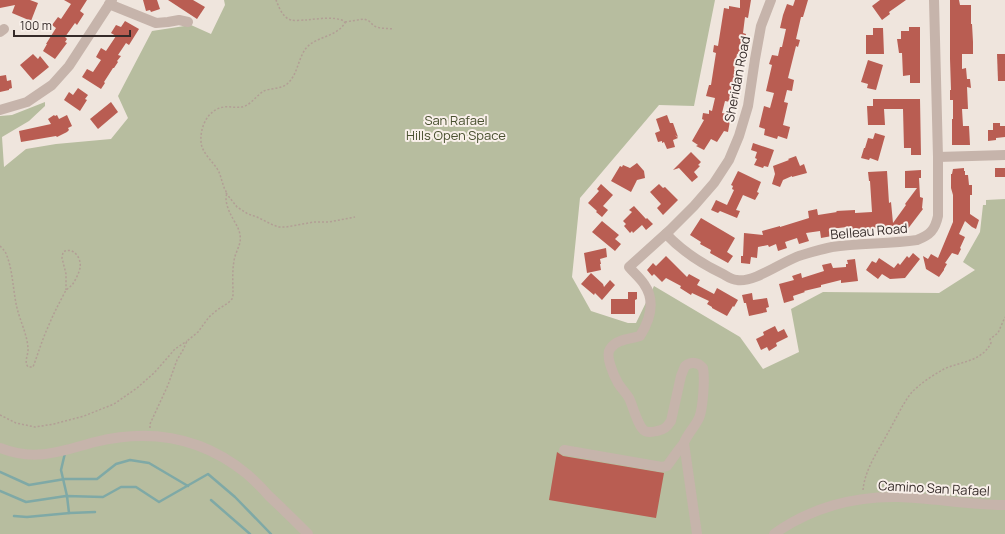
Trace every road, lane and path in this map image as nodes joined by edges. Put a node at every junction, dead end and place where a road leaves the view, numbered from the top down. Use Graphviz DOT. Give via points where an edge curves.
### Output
graph roads {
  1 [pos="276,0"];
  2 [pos="771,0"];
  3 [pos="934,0"];
  4 [pos="111,2"];
  5 [pos="188,22"];
  6 [pos="344,22"];
  7 [pos="394,29"];
  8 [pos="0,110"];
  9 [pos="1005,155"];
  10 [pos="938,157"];
  11 [pos="226,193"];
  12 [pos="355,217"];
  13 [pos="666,234"];
  14 [pos="0,246"];
  15 [pos="66,290"];
  16 [pos="1005,317"];
  17 [pos="187,341"];
  18 [pos="0,415"];
  19 [pos="151,436"];
  20 [pos="684,443"];
  21 [pos="0,448"];
  22 [pos="564,450"];
  23 [pos="864,498"];
  24 [pos="1005,505"];
  25 [pos="308,534"];
  26 [pos="697,534"];
  27 [pos="774,534"];
  1 -- 6 [label="path" via="282,13 291,20 338,19"];
  2 -- 13 [label="street, Sheridan Road" via="761,26 748,106 729,160 694,206"];
  3 -- 10 [label="street, Belleau Road"];
  4 -- 5 [label="street" via="156,23 179,20"];
  4 -- 8 [label="street" via="69,66 52,85 27,102"];
  6 -- 7 [label="path" via="364,19 380,28"];
  6 -- 11 [label="path" via="342,28 313,42 304,51 291,80 286,85 263,92 244,107 224,106 209,115 202,126 201,143 204,152 219,172"];
  9 -- 10 [label="street"];
  10 -- 13 [label="street, Belleau Road" via="936,224 933,231 917,240 830,247 800,255 754,278 739,281 687,253"];
  11 -- 12 [label="path" via="237,207 279,227"];
  11 -- 17 [label="path" via="229,210 240,235 234,260 232,299 217,310"];
  13 -- 20 [label="street, Sheridan Road" via="629,267 645,285 651,302 646,327 640,336 617,342 610,347 608,358 618,384 628,396 641,427 650,432 664,429 671,421 685,366 692,362 702,366 704,381 700,417"];
  14 -- 15 [label="path" via="7,256 26,338 26,366 33,367 47,328"];
  15 -- 15 [label="path" via="62,258 63,252 70,250 79,259 80,269 72,285"];
  16 -- 23 [label="path" via="998,333 990,340 988,349 978,357 944,369 924,381 913,392 869,467 864,480"];
  17 -- 18 [label="path" via="137,388 114,404 84,416 35,427 16,423"];
  17 -- 19 [label="path" via="150,424"];
  19 -- 21 [label="street" via="126,436 40,455"];
  19 -- 25 [label="street" via="186,441 217,453 248,475"];
  20 -- 22 [label="street" via="667,466 662,467"];
  20 -- 26 [label="street"];
  23 -- 24 [label="street, Camino San Rafael" via="898,497"];
  23 -- 27 [label="street, Camino San Rafael" via="813,512"];
}
